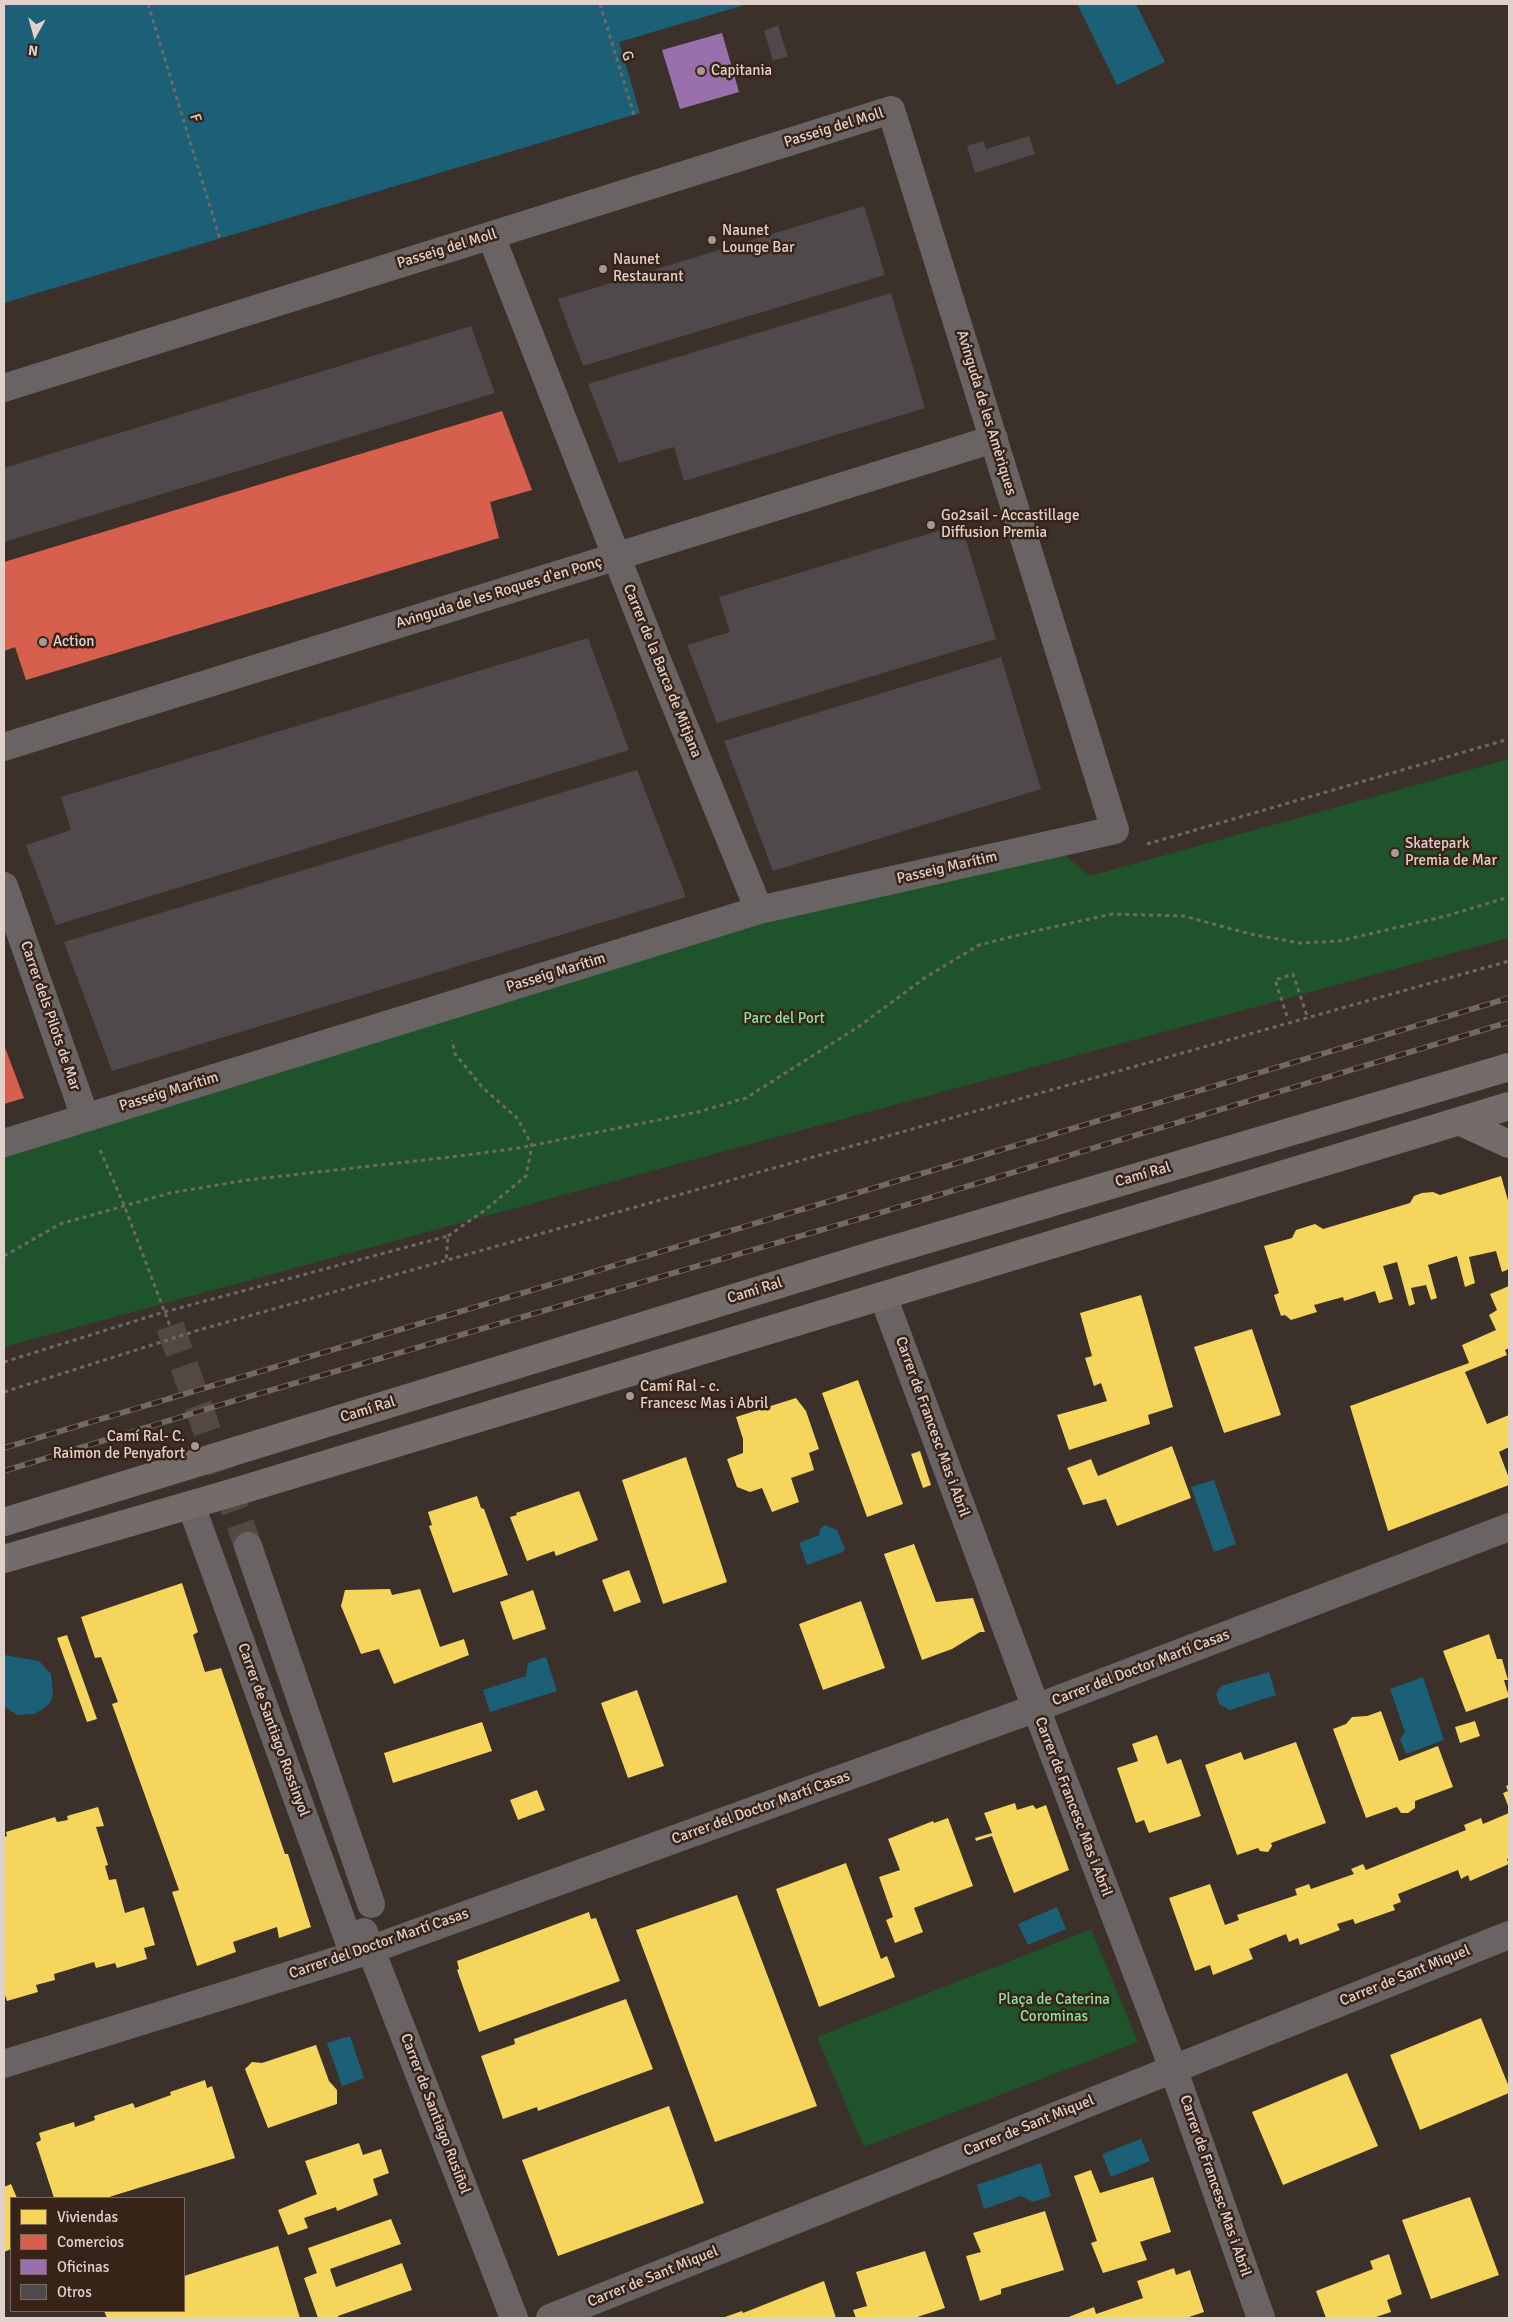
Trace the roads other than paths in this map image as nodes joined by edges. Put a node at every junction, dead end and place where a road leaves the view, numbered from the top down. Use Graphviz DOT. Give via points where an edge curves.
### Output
graph roads {
  1 [pos="891,110"];
  2 [pos="491,236"];
  3 [pos="4,388"];
  4 [pos="994,439"];
  5 [pos="616,556"];
  6 [pos="4,747"];
  7 [pos="1115,830"];
  8 [pos="4,886"];
  9 [pos="759,910"];
  10 [pos="1509,1067"];
  11 [pos="1509,1106"];
  12 [pos="86,1117"];
  13 [pos="1459,1121"];
  14 [pos="4,1143"];
  15 [pos="1509,1144"];
  16 [pos="883,1296"];
  17 [pos="191,1505"];
  18 [pos="4,1522"];
  19 [pos="1509,1527"];
  20 [pos="248,1546"];
  21 [pos="4,1559"];
  22 [pos="1036,1708"];
  23 [pos="1509,1935"];
  24 [pos="363,1952"];
  25 [pos="4,2064"];
  26 [pos="1173,2068"];
  27 [pos="514,2318"];
  28 [pos="550,2318"];
  29 [pos="1261,2318"];
  1 -- 2 [label="street, Passeig del Moll"];
  1 -- 4 [label="street, Avinguda de les Amèriques"];
  2 -- 3 [label="street, Passeig del Moll"];
  2 -- 5 [label="street, Carrer de la Barca de Mitjana"];
  4 -- 5 [label="street, Avinguda de les Roques d'en Ponç"];
  4 -- 7 [label="street, Avinguda de les Amèriques"];
  5 -- 6 [label="street, Avinguda de les Roques d'en Ponç"];
  5 -- 9 [label="street, Carrer de la Barca de Mitjana"];
  7 -- 9 [label="street, Passeig Marítim"];
  8 -- 12 [label="street, Carrer dels Pilots de Mar"];
  9 -- 12 [label="street, Passeig Marítim"];
  10 -- 18 [label="main road, Camí Ral" via="874,1255"];
  11 -- 13 [label="main road"];
  12 -- 14 [label="street, Passeig Marítim"];
  13 -- 15 [label="main road"];
  13 -- 16 [label="main road"];
  16 -- 17 [label="main road"];
  16 -- 22 [label="street, Carrer de Francesc Mas i Abril"];
  17 -- 21 [label="main road"];
  17 -- 24 [label="street, Carrer de Santiago Rossinyol"];
  19 -- 22 [label="street, Carrer del Doctor Martí Casas"];
  20 -- 24 [label="street, Carrer de Santiago Rusiñol" via="363,1907"];
  22 -- 24 [label="street, Carrer del Doctor Martí Casas"];
  22 -- 26 [label="street, Carrer de Francesc Mas i Abril"];
  23 -- 26 [label="street, Carrer de Sant Miquel"];
  24 -- 25 [label="street, Carrer del Doctor Martí Casas"];
  24 -- 27 [label="street, Carrer de Santiago Rusiñol"];
  26 -- 28 [label="street, Carrer de Sant Miquel"];
  26 -- 29 [label="street, Carrer de Francesc Mas i Abril"];
}
